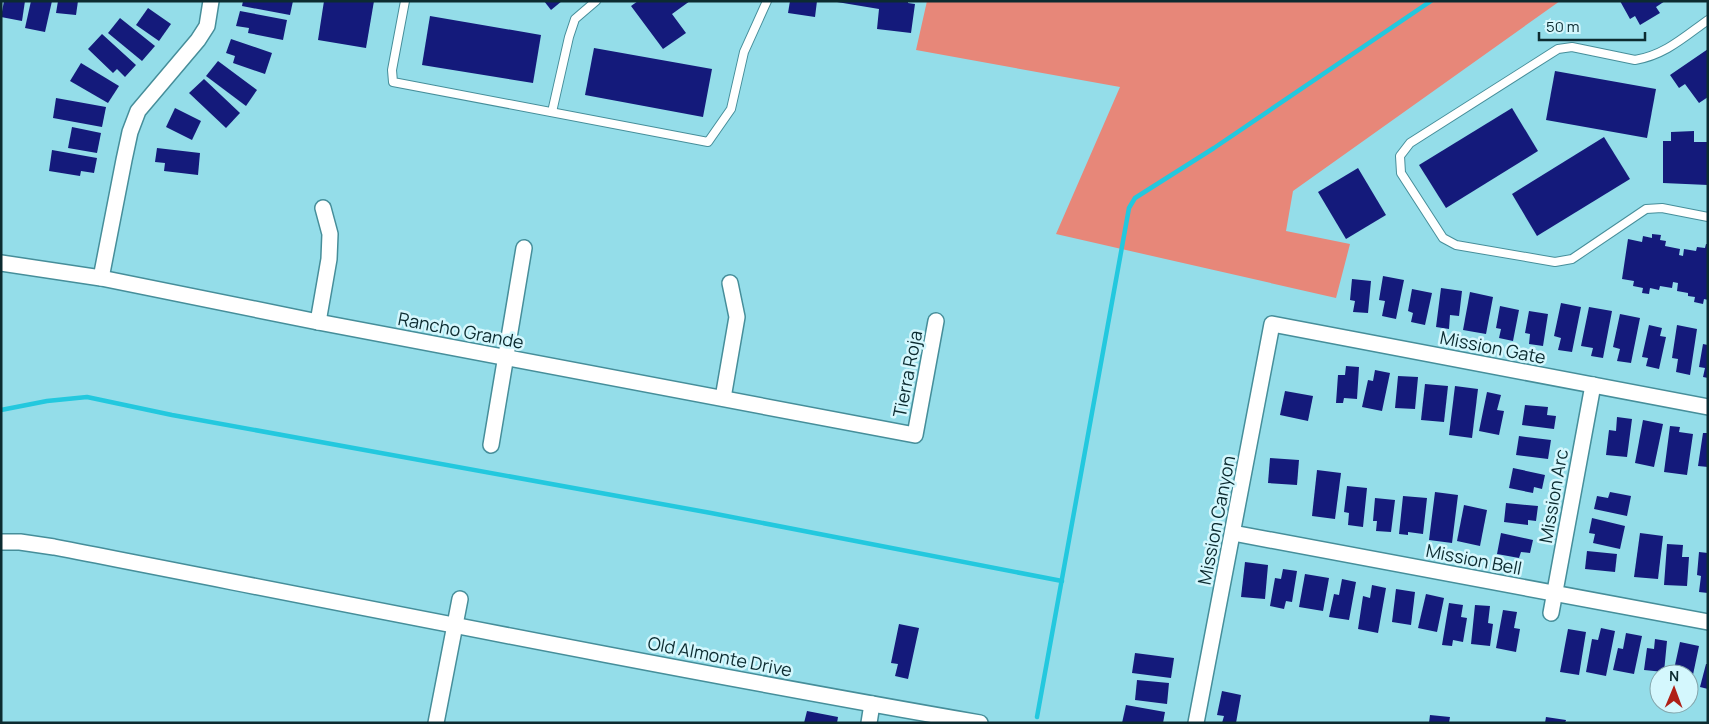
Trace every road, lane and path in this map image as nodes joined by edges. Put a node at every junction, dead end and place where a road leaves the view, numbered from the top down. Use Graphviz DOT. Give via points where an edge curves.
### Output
graph roads {
  1 [pos="211,1"];
  2 [pos="405,1"];
  3 [pos="596,1"];
  4 [pos="766,1"];
  5 [pos="1708,20"];
  6 [pos="552,112"];
  7 [pos="323,208"];
  8 [pos="1708,217"];
  9 [pos="524,248"];
  10 [pos="1,263"];
  11 [pos="101,278"];
  12 [pos="730,283"];
  13 [pos="936,321"];
  14 [pos="318,322"];
  15 [pos="1272,324"];
  16 [pos="505,358"];
  17 [pos="1593,385"];
  18 [pos="723,398"];
  19 [pos="1708,407"];
  20 [pos="915,435"];
  21 [pos="491,445"];
  22 [pos="1233,533"];
  23 [pos="1,542"];
  24 [pos="1554,593"];
  25 [pos="460,600"];
  26 [pos="1551,613"];
  27 [pos="1708,622"];
  28 [pos="455,625"];
  29 [pos="872,704"];
  30 [pos="436,723"];
  31 [pos="869,723"];
  32 [pos="980,723"];
  33 [pos="1196,723"];
  1 -- 11 [label="street" via="207,26 198,40 138,110 130,132"];
  2 -- 6 [label="lane" via="392,70 393,82"];
  3 -- 6 [label="lane" via="576,19 568,37"];
  4 -- 6 [label="lane" via="744,52 731,109 708,142"];
  5 -- 8 [label="lane" via="1661,53 1635,60 1572,47 1558,49 1410,143 1400,156 1401,173 1443,238 1456,245 1564,262 1646,209 1662,208"];
  7 -- 14 [label="street" via="330,234 329,260"];
  9 -- 16 [label="street"];
  10 -- 11 [label="street, Rancho Grande"];
  11 -- 14 [label="street, Rancho Grande"];
  12 -- 18 [label="street" via="736,317"];
  13 -- 20 [label="street, Tierra Roja"];
  14 -- 16 [label="street, Rancho Grande"];
  15 -- 17 [label="street, Mission Gate"];
  15 -- 22 [label="street, Mission Canyon"];
  16 -- 18 [label="street, Rancho Grande"];
  16 -- 21 [label="street"];
  17 -- 19 [label="street, Mission Gate"];
  17 -- 24 [label="street, Mission Arc"];
  18 -- 20 [label="street, Rancho Grande"];
  22 -- 24 [label="street, Mission Bell"];
  22 -- 33 [label="street, Mission Canyon"];
  23 -- 28 [label="street, Old Almonte Drive" via="54,547"];
  24 -- 26 [label="street, Mission Arc"];
  24 -- 27 [label="street, Mission Bell"];
  25 -- 28 [label="street"];
  28 -- 29 [label="street, Old Almonte Drive"];
  28 -- 30 [label="street"];
  29 -- 31 [label="street"];
  29 -- 32 [label="street, Old Almonte Drive"];
}
